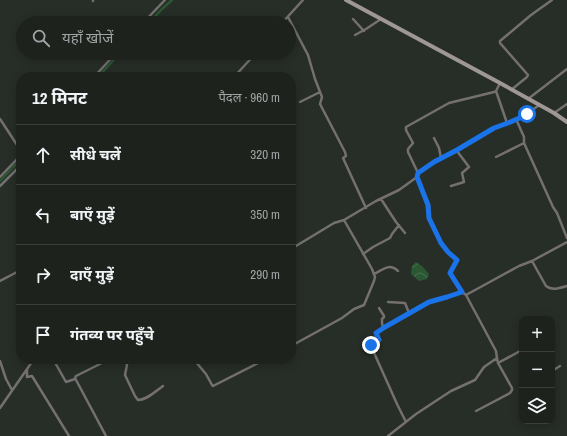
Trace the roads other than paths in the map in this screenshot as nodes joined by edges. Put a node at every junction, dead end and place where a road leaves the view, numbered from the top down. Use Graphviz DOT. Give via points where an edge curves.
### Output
graph roads {
  1 [pos="165,0"];
  2 [pos="303,0"];
  3 [pos="346,0"];
  4 [pos="552,0"];
  5 [pos="150,16"];
  6 [pos="289,16"];
  7 [pos="353,19"];
  8 [pos="381,19"];
  9 [pos="364,31"];
  10 [pos="296,33"];
  11 [pos="356,35"];
  12 [pos="110,60"];
  13 [pos="250,60"];
  14 [pos="567,68"];
  15 [pos="99,72"];
  16 [pos="239,72"];
  17 [pos="500,83"];
  18 [pos="511,90"];
  19 [pos="496,91"];
  20 [pos="320,92"];
  21 [pos="528,99"];
  22 [pos="300,102"];
  23 [pos="567,104"];
  24 [pos="538,106"];
  25 [pos="554,113"];
  26 [pos="0,119"];
  27 [pos="516,119"];
  28 [pos="567,122"];
  29 [pos="508,123"];
  30 [pos="434,138"];
  31 [pos="524,142"];
  32 [pos="16,143"];
  33 [pos="457,150"];
  34 [pos="496,158"];
  35 [pos="441,159"];
  36 [pos="16,162"];
  37 [pos="16,170"];
  38 [pos="418,173"];
  39 [pos="0,177"];
  40 [pos="417,177"];
  41 [pos="0,186"];
  42 [pos="451,186"];
  43 [pos="381,199"];
  44 [pos="366,208"];
  45 [pos="344,220"];
  46 [pos="399,226"];
  47 [pos="405,234"];
  48 [pos="567,238"];
  49 [pos="567,242"];
  50 [pos="296,246"];
  51 [pos="363,254"];
  52 [pos="532,261"];
  53 [pos="398,271"];
  54 [pos="16,273"];
  55 [pos="374,274"];
  56 [pos="0,281"];
  57 [pos="567,286"];
  58 [pos="462,292"];
  59 [pos="466,295"];
  60 [pos="388,302"];
  61 [pos="379,308"];
  62 [pos="409,313"];
  63 [pos="383,328"];
  64 [pos="296,343"];
  65 [pos="519,353"];
  66 [pos="497,358"];
  67 [pos="0,360"];
  68 [pos="498,363"];
  69 [pos="30,364"];
  70 [pos="56,364"];
  71 [pos="100,364"];
  72 [pos="127,364"];
  73 [pos="198,364"];
  74 [pos="256,364"];
  75 [pos="560,366"];
  76 [pos="27,369"];
  77 [pos="555,369"];
  78 [pos="75,379"];
  79 [pos="163,386"];
  80 [pos="12,390"];
  81 [pos="0,408"];
  82 [pos="476,411"];
  83 [pos="406,422"];
  84 [pos="69,436"];
  85 [pos="106,436"];
  86 [pos="388,436"];
  1 -- 5 [label="street"];
  2 -- 6 [label="street"];
  3 -- 8 [label="street"];
  4 -- 18 [label="street" via="500,41 528,75"];
  7 -- 9 [label="street"];
  8 -- 9 [label="street"];
  8 -- 17 [label="street"];
  9 -- 11 [label="street"];
  10 -- 20 [label="street" via="308,56"];
  12 -- 15 [label="street"];
  13 -- 16 [label="street"];
  14 -- 21 [label="street"];
  17 -- 18 [label="street"];
  17 -- 19 [label="street"];
  18 -- 21 [label="street"];
  19 -- 29 [label="street"];
  19 -- 38 [label="street" via="449,103 406,127 413,143 408,152"];
  20 -- 22 [label="street"];
  20 -- 44 [label="street" via="320,104 345,152 346,156 343,158"];
  21 -- 24 [label="street"];
  23 -- 25 [label="street"];
  24 -- 25 [label="street"];
  24 -- 27 [label="street"];
  25 -- 28 [label="street"];
  26 -- 32 [label="street"];
  27 -- 29 [label="street"];
  27 -- 31 [label="street"];
  29 -- 33 [label="street" via="494,128"];
  30 -- 35 [label="street"];
  31 -- 34 [label="street"];
  31 -- 48 [label="street" via="558,213"];
  33 -- 35 [label="street"];
  33 -- 42 [label="street" via="469,167 462,173 464,182"];
  35 -- 38 [label="street"];
  36 -- 39 [label="street"];
  37 -- 41 [label="street"];
  38 -- 40 [label="street"];
  40 -- 43 [label="street"];
  40 -- 58 [label="street" via="428,205 429,218 441,243 457,260 450,273"];
  43 -- 44 [label="street"];
  43 -- 46 [label="street"];
  44 -- 45 [label="street"];
  45 -- 50 [label="street"];
  45 -- 51 [label="street"];
  46 -- 47 [label="street"];
  46 -- 51 [label="street" via="390,238"];
  49 -- 52 [label="street"];
  51 -- 55 [label="street"];
  52 -- 57 [label="street" via="548,288"];
  52 -- 59 [label="street"];
  53 -- 55 [label="street" via="394,267 388,267"];
  54 -- 56 [label="street"];
  55 -- 64 [label="street" via="374,281 364,304"];
  58 -- 59 [label="street"];
  58 -- 62 [label="street" via="429,302"];
  59 -- 66 [label="street" via="496,351"];
  60 -- 62 [label="street" via="405,303"];
  61 -- 63 [label="street" via="384,316"];
  62 -- 63 [label="street"];
  63 -- 83 [label="street" via="376,333 379,340 371,346"];
  65 -- 68 [label="street"];
  66 -- 68 [label="street"];
  66 -- 83 [label="street" via="484,368 475,380 451,391"];
  67 -- 80 [label="street"];
  68 -- 82 [label="street" via="512,390"];
  69 -- 76 [label="street"];
  70 -- 78 [label="street" via="66,382"];
  71 -- 78 [label="street" via="76,376"];
  72 -- 79 [label="street" via="125,375 138,400"];
  73 -- 74 [label="street" via="213,386"];
  75 -- 77 [label="street"];
  76 -- 80 [label="street"];
  76 -- 84 [label="street" via="26,376 32,376"];
  78 -- 85 [label="street"];
  80 -- 81 [label="street"];
  83 -- 86 [label="street"];
}
